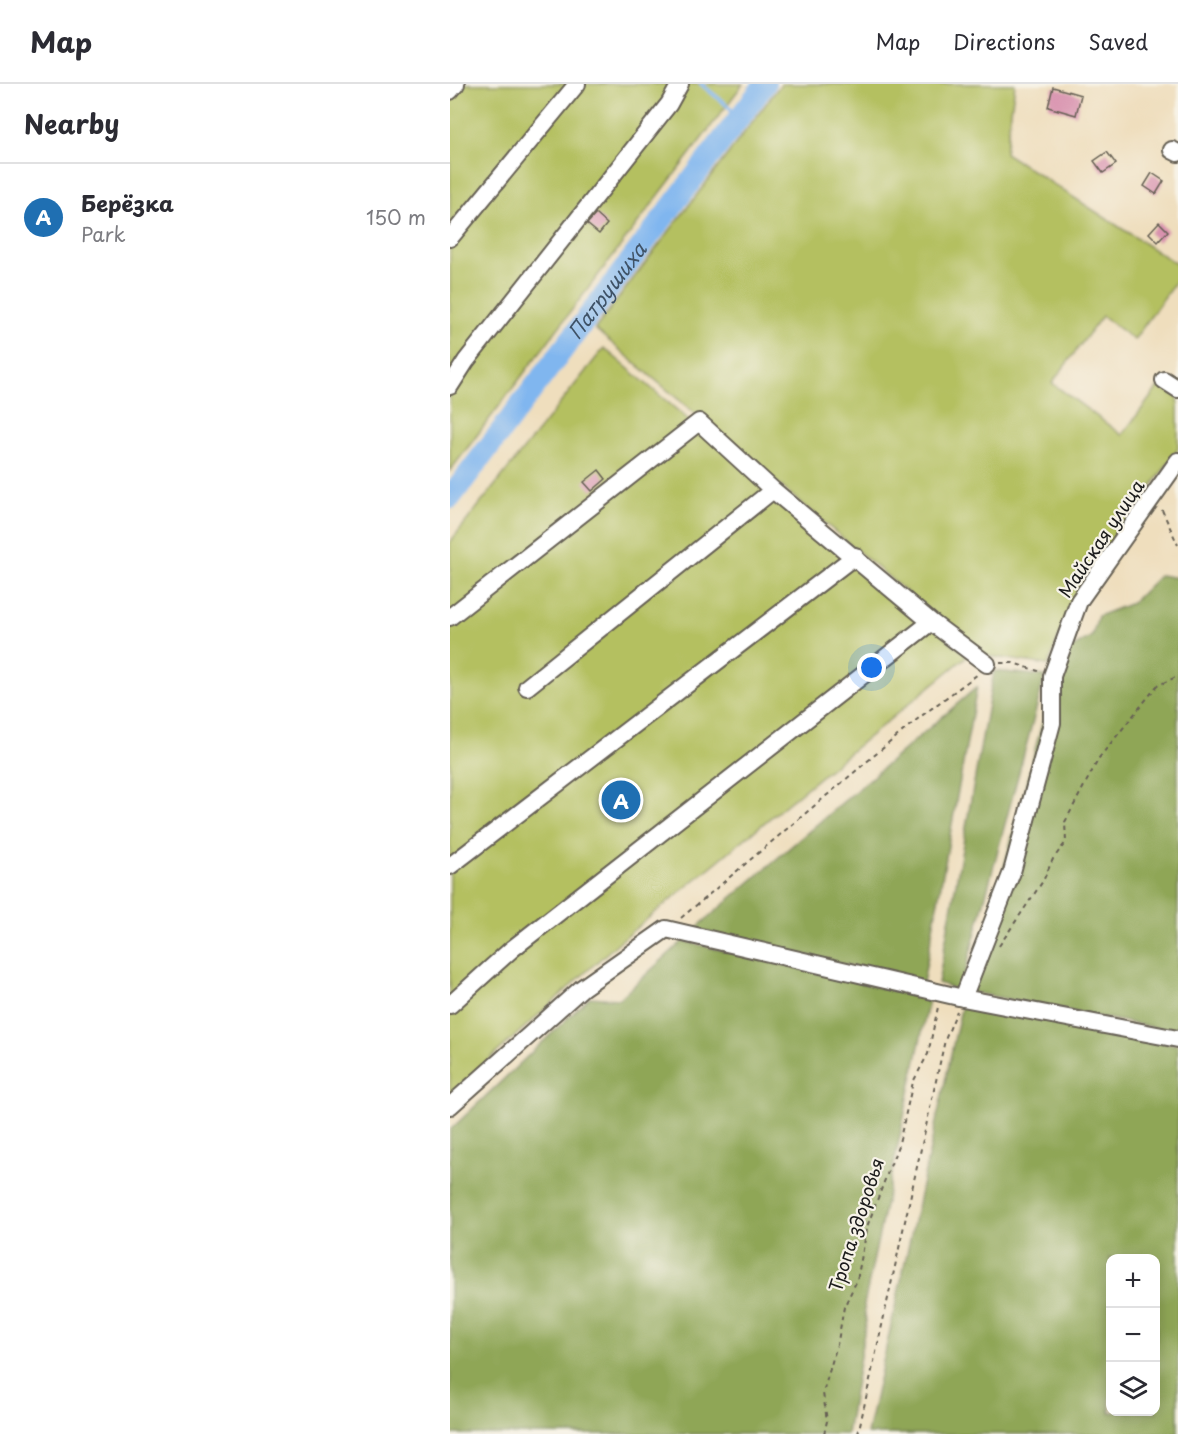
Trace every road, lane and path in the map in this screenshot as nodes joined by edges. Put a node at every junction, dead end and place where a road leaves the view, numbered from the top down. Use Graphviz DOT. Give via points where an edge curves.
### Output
graph roads {
  1 [pos="456,84"];
  2 [pos="577,84"];
  3 [pos="680,84"];
  4 [pos="450,91"];
  5 [pos="450,238"];
  6 [pos="450,386"];
  7 [pos="1178,461"];
  8 [pos="773,490"];
  9 [pos="1154,497"];
  10 [pos="1178,545"];
  11 [pos="855,556"];
  12 [pos="450,617"];
  13 [pos="931,622"];
  14 [pos="987,664"];
  15 [pos="1052,676"];
  16 [pos="1178,676"];
  17 [pos="527,687"];
  18 [pos="450,866"];
  19 [pos="666,929"];
  20 [pos="998,947"];
  21 [pos="943,993"];
  22 [pos="963,998"];
  23 [pos="450,1005"];
  24 [pos="1178,1039"];
  25 [pos="450,1106"];
  26 [pos="824,1434"];
  27 [pos="858,1434"];
  1 -- 4 [label="street"];
  2 -- 5 [label="street"];
  3 -- 6 [label="street" via="669,104"];
  7 -- 9 [label="street, Майская улица"];
  8 -- 11 [label="street"];
  8 -- 12 [label="street" via="699,422"];
  8 -- 17 [label="street"];
  9 -- 10 [label="path"];
  9 -- 15 [label="street, Майская улица" via="1080,601"];
  11 -- 13 [label="street"];
  11 -- 18 [label="street"];
  13 -- 14 [label="street"];
  13 -- 23 [label="street" via="538,928"];
  14 -- 15 [label="path" via="1013,663"];
  14 -- 19 [label="path" via="973,680 920,717"];
  15 -- 22 [label="street" via="1052,723 1012,872"];
  16 -- 20 [label="path" via="1157,686 1098,758 1065,822 1066,842"];
  19 -- 21 [label="street"];
  19 -- 25 [label="street" via="582,988"];
  21 -- 22 [label="street"];
  21 -- 26 [label="path, Тропа здоровья" via="928,1053 913,1082 899,1143 868,1224 857,1280 844,1307 823,1393 827,1420"];
  22 -- 24 [label="street"];
  22 -- 27 [label="path" via="945,1040"];
}
